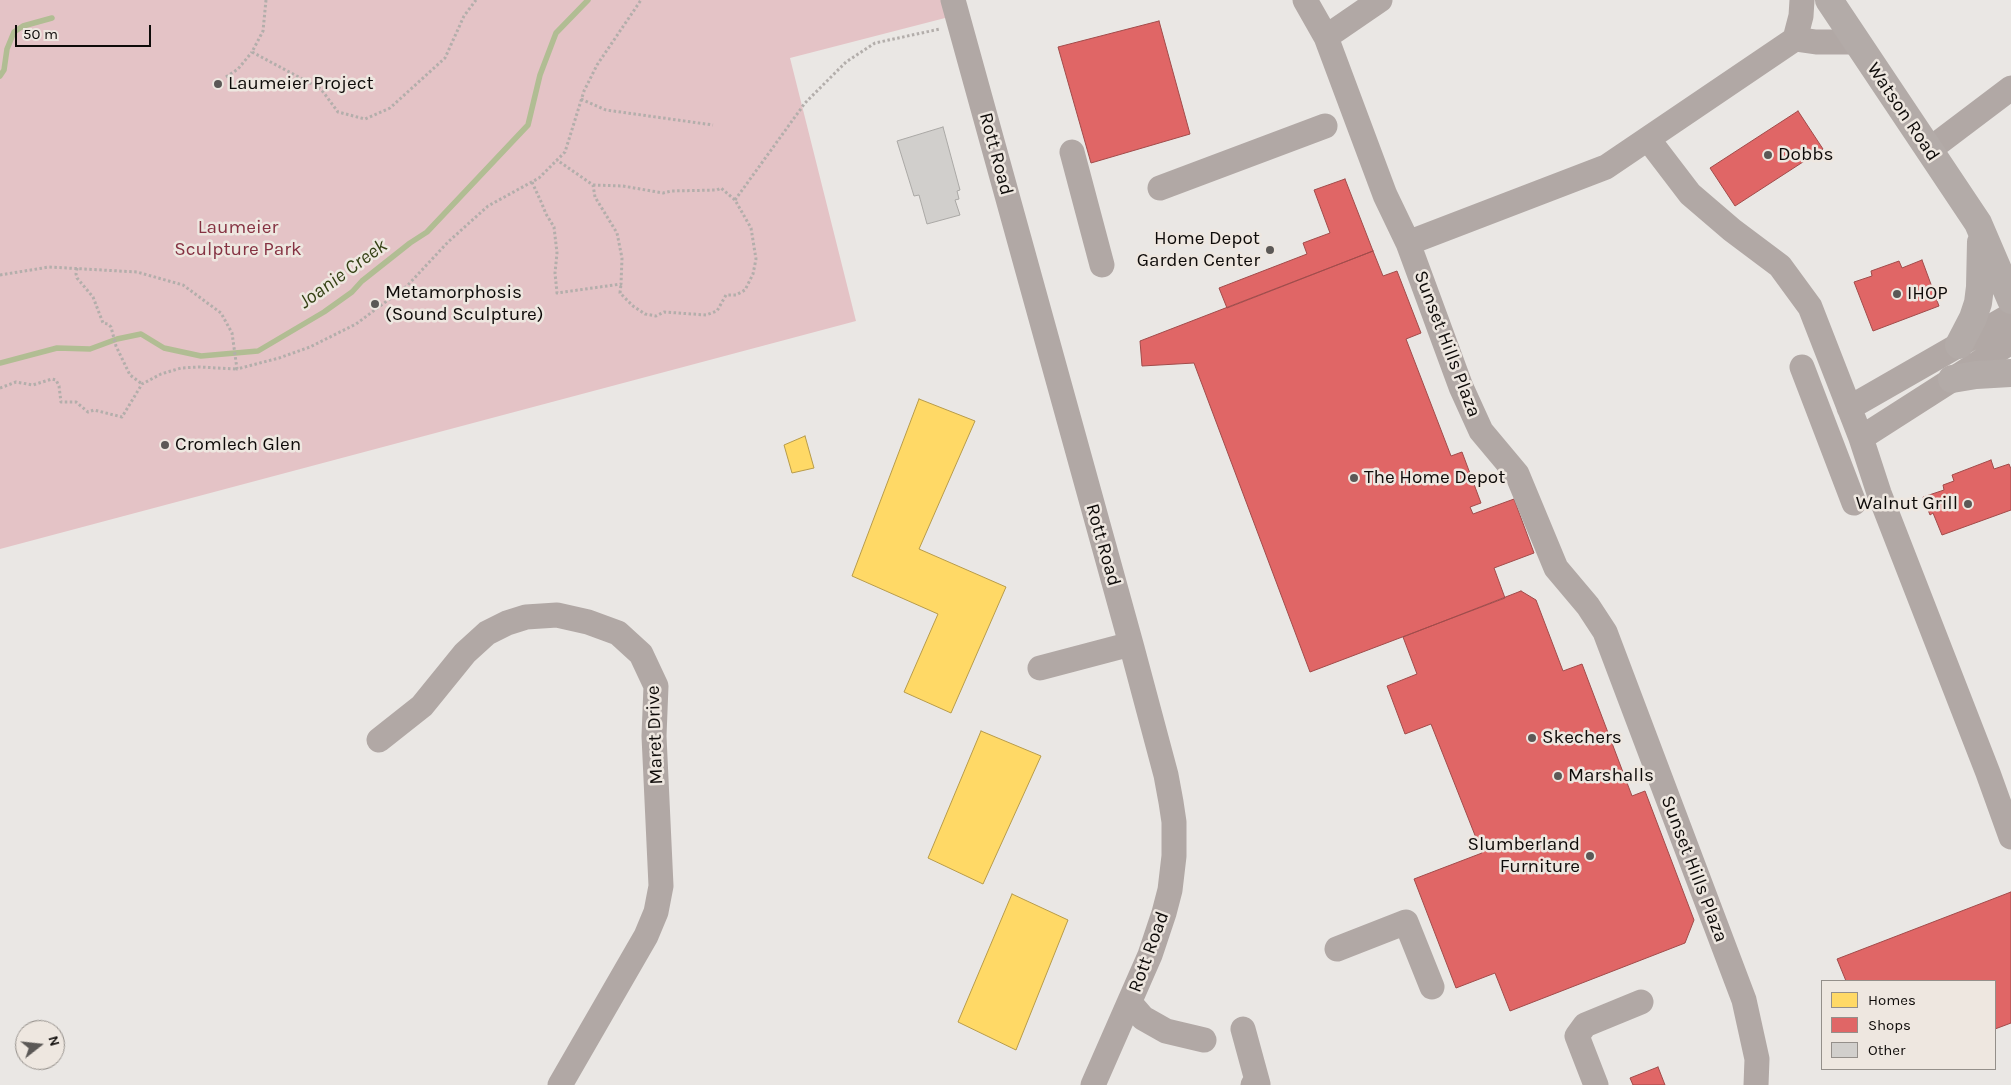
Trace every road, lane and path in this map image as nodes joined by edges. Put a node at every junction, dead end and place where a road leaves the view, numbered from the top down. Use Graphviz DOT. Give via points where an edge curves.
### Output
graph roads {
  1 [pos="266,0"];
  2 [pos="476,0"];
  3 [pos="641,0"];
  4 [pos="954,0"];
  5 [pos="1304,0"];
  6 [pos="1380,0"];
  7 [pos="1802,0"];
  8 [pos="1829,0"];
  9 [pos="960,24"];
  10 [pos="1326,37"];
  11 [pos="1795,38"];
  12 [pos="1857,42"];
  13 [pos="252,52"];
  14 [pos="226,77"];
  15 [pos="2011,88"];
  16 [pos="582,99"];
  17 [pos="1355,114"];
  18 [pos="713,125"];
  19 [pos="1648,139"];
  20 [pos="1929,150"];
  21 [pos="1072,152"];
  22 [pos="557,160"];
  23 [pos="532,182"];
  24 [pos="592,185"];
  25 [pos="1160,188"];
  26 [pos="735,200"];
  27 [pos="1980,228"];
  28 [pos="1408,243"];
  29 [pos="2011,255"];
  30 [pos="1102,265"];
  31 [pos="77,268"];
  32 [pos="0,275"];
  33 [pos="622,284"];
  34 [pos="2011,300"];
  35 [pos="2011,315"];
  36 [pos="2011,342"];
  37 [pos="1959,345"];
  38 [pos="1802,366"];
  39 [pos="236,368"];
  40 [pos="2011,373"];
  41 [pos="1952,378"];
  42 [pos="142,384"];
  43 [pos="0,388"];
  44 [pos="1849,408"];
  45 [pos="1861,438"];
  46 [pos="1854,503"];
  47 [pos="1131,644"];
  48 [pos="1040,668"];
  49 [pos="379,740"];
  50 [pos="2011,837"];
  51 [pos="1337,949"];
  52 [pos="1432,988"];
  53 [pos="1641,1002"];
  54 [pos="1130,1003"];
  55 [pos="1243,1030"];
  56 [pos="1204,1040"];
  57 [pos="1757,1060"];
  58 [pos="560,1085"];
  59 [pos="1093,1085"];
  60 [pos="1253,1085"];
  61 [pos="1596,1085"];
  62 [pos="1756,1085"];
  63 [pos="1771,1085"];
  1 -- 13 [label="path" via="262,31"];
  2 -- 13 [label="path" via="464,16 445,58 390,108 365,119 338,112 321,89"];
  3 -- 16 [label="path" via="601,58"];
  4 -- 9 [label="street, Rott Road"];
  5 -- 10 [label="street, Sunset Hills Plaza"];
  6 -- 10 [label="street"];
  7 -- 11 [label="street"];
  8 -- 12 [label="main road, Watson Road"];
  9 -- 26 [label="path" via="875,43 846,62 805,103"];
  9 -- 47 [label="street, Rott Road"];
  10 -- 17 [label="street, Sunset Hills Plaza"];
  11 -- 12 [label="street" via="1816,42"];
  11 -- 19 [label="street"];
  12 -- 20 [label="main road, Watson Road"];
  13 -- 14 [label="path" via="238,69"];
  15 -- 20 [label="street"];
  16 -- 18 [label="path" via="606,110"];
  16 -- 22 [label="path" via="565,152"];
  17 -- 25 [label="street" via="1331,130 1325,126"];
  17 -- 28 [label="street, Sunset Hills Plaza"];
  19 -- 28 [label="street" via="1606,167"];
  19 -- 44 [label="street" via="1690,194 1780,266 1796,286 1810,307"];
  20 -- 27 [label="main road, Watson Road"];
  21 -- 30 [label="street"];
  22 -- 23 [label="path"];
  22 -- 24 [label="path"];
  23 -- 33 [label="path" via="554,227 557,293"];
  23 -- 39 [label="path" via="488,206 407,286 356,324 310,347"];
  24 -- 26 [label="path" via="623,186 662,193 721,188"];
  24 -- 33 [label="path" via="595,197 617,233 622,258"];
  26 -- 33 [label="path" via="751,228 756,259 745,290 736,295 726,295 717,311 706,315 645,314 620,293"];
  27 -- 29 [label="main road, Watson Road"];
  27 -- 34 [label="main road, Watson Road"];
  27 -- 37 [label="main road" via="1978,303"];
  28 -- 57 [label="street, Sunset Hills Plaza" via="1461,387 1481,431 1517,474 1556,568 1605,632 1744,1000"];
  31 -- 32 [label="path" via="49,267"];
  31 -- 39 [label="path" via="137,272 183,285 221,313 232,333"];
  31 -- 42 [label="path" via="77,278 93,297 103,323 108,324 130,375"];
  35 -- 37 [label="street"];
  36 -- 41 [label="street"];
  37 -- 44 [label="street"];
  38 -- 46 [label="street"];
  39 -- 42 [label="path" via="181,368"];
  40 -- 41 [label="main road"];
  41 -- 45 [label="street"];
  42 -- 43 [label="path" via="122,416 94,410 88,412 76,402 61,402 59,386 52,379 33,385 16,382"];
  44 -- 45 [label="street"];
  45 -- 50 [label="street" via="1879,493"];
  47 -- 48 [label="street"];
  47 -- 54 [label="street, Rott Road" via="1166,775 1174,841 1171,883 1164,913"];
  49 -- 58 [label="street, Maret Drive" via="422,706 465,653 487,632 507,623 526,617 557,615 618,633 642,654 656,686 654,736 661,886 656,912 646,936"];
  51 -- 52 [label="street" via="1406,922"];
  53 -- 61 [label="street" via="1585,1025 1577,1036"];
  54 -- 56 [label="street" via="1143,1018 1166,1031"];
  54 -- 59 [label="street, Rott Road"];
  55 -- 60 [label="street" via="1258,1084"];
  57 -- 62 [label="street, Sunset Hills Plaza"];
  57 -- 63 [label="street, Sunset Hills Plaza"];
}
